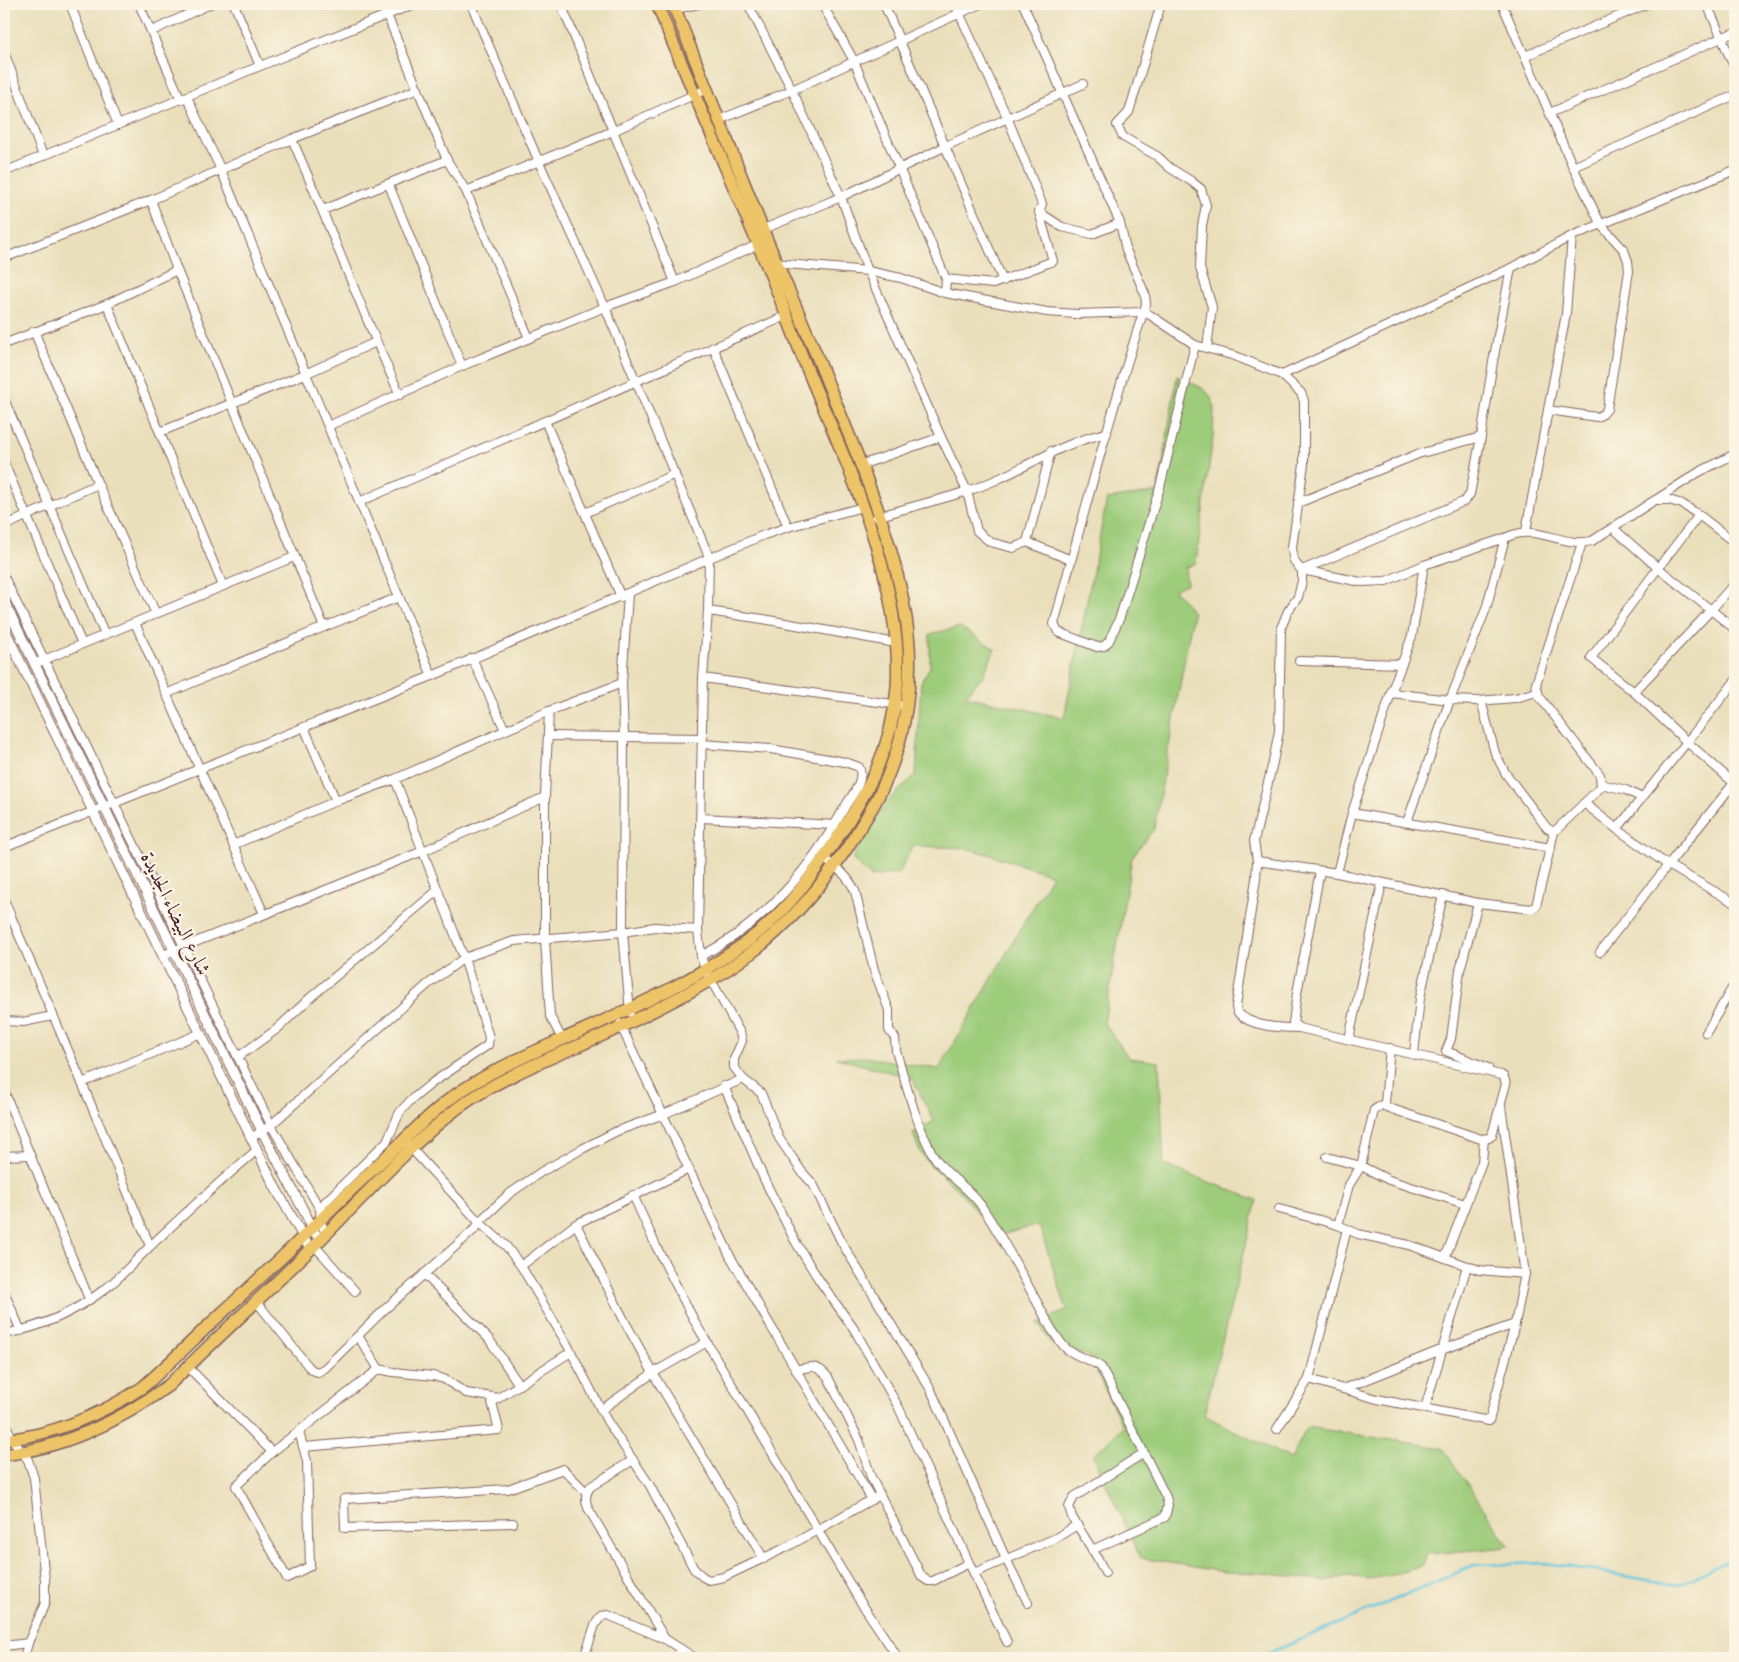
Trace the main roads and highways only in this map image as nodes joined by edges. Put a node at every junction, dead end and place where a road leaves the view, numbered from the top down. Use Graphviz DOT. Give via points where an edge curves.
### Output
graph roads {
  1 [pos="657,4"];
  2 [pos="674,6"];
  3 [pos="757,231"];
  4 [pos="771,263"];
  5 [pos="901,705"];
  6 [pos="882,774"];
  7 [pos="840,826"];
  8 [pos="856,834"];
  9 [pos="708,974"];
  10 [pos="623,1021"];
  11 [pos="8,1439"];
  12 [pos="4,1455"];
  1 -- 3 [label="main road" via="694,95"];
  2 -- 3 [label="main road" via="719,120"];
  3 -- 4 [label="main road"];
  3 -- 4 [label="main road" via="757,244"];
  4 -- 5 [label="main road" via="786,316 868,520 886,584 896,643"];
  4 -- 5 [label="main road" via="861,465 880,516 905,612 910,658"];
  5 -- 6 [label="main road" via="885,750"];
  6 -- 7 [label="main road"];
  6 -- 8 [label="main road" via="875,803"];
  7 -- 8 [label="main road"];
  7 -- 9 [label="main road" via="824,859 796,896"];
  8 -- 9 [label="main road" via="805,904 770,938 732,967"];
  9 -- 10 [label="main road"];
  9 -- 10 [label="main road" via="630,1009"];
  10 -- 11 [label="main road" via="562,1039 510,1063 453,1097 317,1219 303,1237 142,1387 80,1420"];
  10 -- 12 [label="main road" via="490,1087 462,1105 411,1149 169,1385 125,1416 75,1438"];
}
